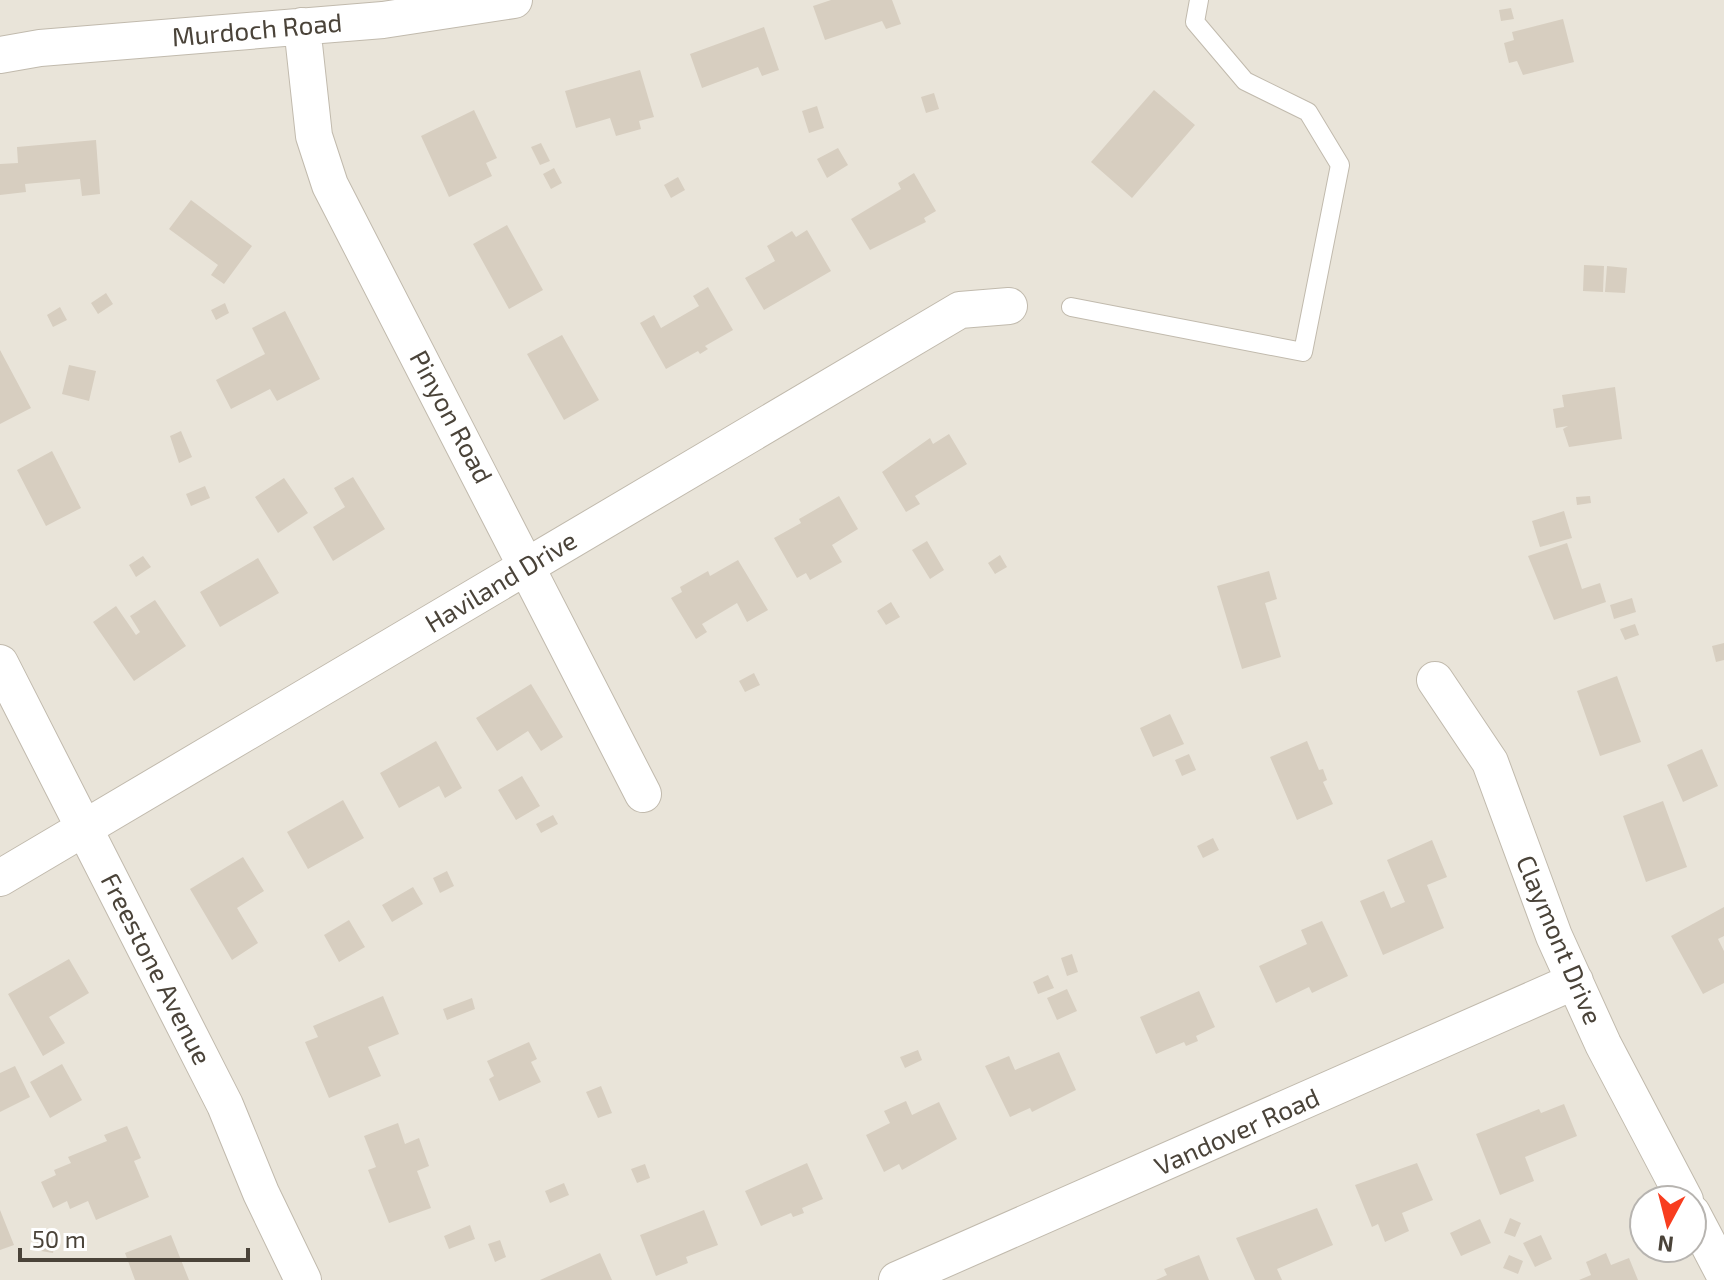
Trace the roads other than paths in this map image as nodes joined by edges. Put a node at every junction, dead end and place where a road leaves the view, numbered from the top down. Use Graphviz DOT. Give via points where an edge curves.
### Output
graph roads {
  1 [pos="514,0"];
  2 [pos="1199,0"];
  3 [pos="302,26"];
  4 [pos="0,55"];
  5 [pos="1009,306"];
  6 [pos="1071,307"];
  7 [pos="527,566"];
  8 [pos="0,663"];
  9 [pos="1435,680"];
  10 [pos="643,794"];
  11 [pos="85,828"];
  12 [pos="0,878"];
  13 [pos="1575,981"];
  14 [pos="1677,1184"];
  15 [pos="1708,1244"];
  16 [pos="1724,1274"];
  17 [pos="303,1280"];
  18 [pos="897,1280"];
  1 -- 3 [label="street, Murdoch Road"];
  2 -- 6 [label="lane" via="1195,22 1245,81 1308,112 1340,165 1303,352"];
  3 -- 4 [label="street, Murdoch Road"];
  3 -- 7 [label="street, Pinyon Road" via="322,165"];
  5 -- 7 [label="street, Haviland Drive" via="960,310"];
  7 -- 10 [label="street, Pinyon Road"];
  7 -- 11 [label="street, Haviland Drive"];
  8 -- 11 [label="street, Freestone Avenue"];
  9 -- 13 [label="street, Claymont Drive" via="1490,762"];
  11 -- 12 [label="street, Haviland Drive"];
  11 -- 17 [label="street, Freestone Avenue" via="225,1105"];
  13 -- 14 [label="street, Claymont Drive"];
  13 -- 18 [label="street, Vandover Road"];
  15 -- 16 [label="street"];
}
